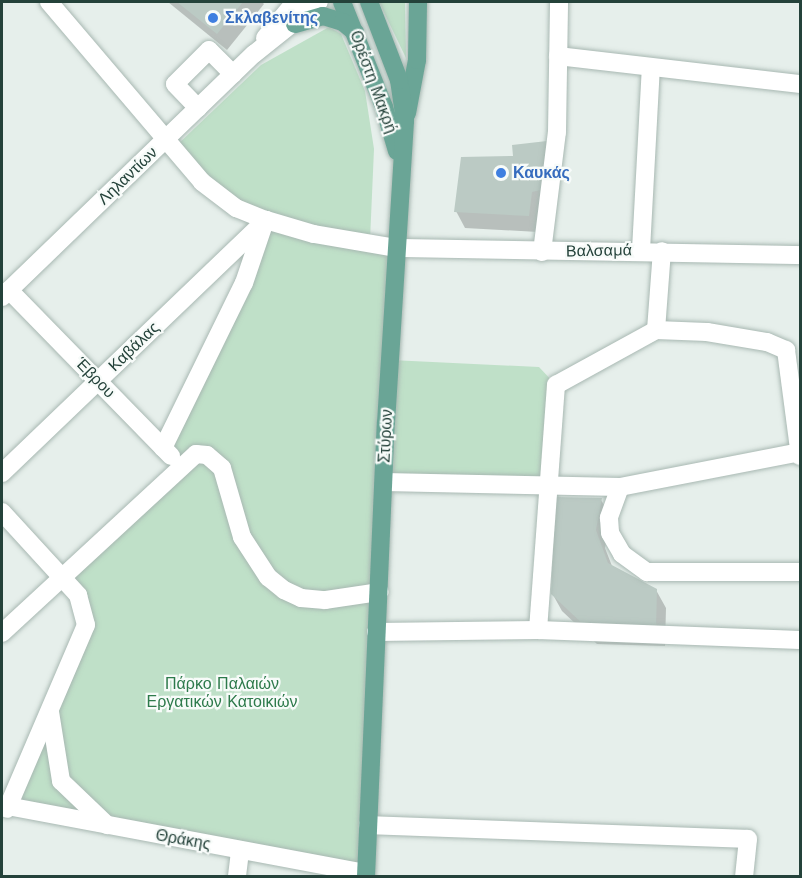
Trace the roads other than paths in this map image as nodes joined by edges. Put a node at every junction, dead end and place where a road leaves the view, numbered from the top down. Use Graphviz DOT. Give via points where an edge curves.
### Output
graph roads {
  1 [pos="49,2"];
  2 [pos="295,2"];
  3 [pos="319,2"];
  4 [pos="342,2"];
  5 [pos="369,2"];
  6 [pos="418,2"];
  7 [pos="560,2"];
  8 [pos="295,24"];
  9 [pos="357,36"];
  10 [pos="254,54"];
  11 [pos="558,56"];
  12 [pos="651,67"];
  13 [pos="233,74"];
  14 [pos="801,84"];
  15 [pos="198,108"];
  16 [pos="405,121"];
  17 [pos="165,140"];
  18 [pos="400,165"];
  19 [pos="266,220"];
  20 [pos="801,239"];
  21 [pos="397,248"];
  22 [pos="641,250"];
  23 [pos="662,251"];
  24 [pos="542,252"];
  25 [pos="800,255"];
  26 [pos="5,294"];
  27 [pos="656,330"];
  28 [pos="98,382"];
  29 [pos="163,448"];
  30 [pos="800,453"];
  31 [pos="180,466"];
  32 [pos="2,473"];
  33 [pos="384,482"];
  34 [pos="547,483"];
  35 [pos="620,487"];
  36 [pos="2,512"];
  37 [pos="801,572"];
  38 [pos="63,578"];
  39 [pos="379,592"];
  40 [pos="538,630"];
  41 [pos="376,632"];
  42 [pos="2,633"];
  43 [pos="801,640"];
  44 [pos="50,710"];
  45 [pos="4,807"];
  46 [pos="368,825"];
  47 [pos="108,826"];
  48 [pos="240,850"];
  49 [pos="366,875"];
  50 [pos="237,876"];
  51 [pos="744,876"];
  1 -- 17 [label="street, Βαλσαμά"];
  2 -- 10 [label="street, Ληλαντίων"];
  3 -- 8 [label="street, Ληλαντίων"];
  4 -- 9 [label="main road, Ορέστη Μακρή"];
  5 -- 16 [label="main road, Στύρων" via="399,80"];
  6 -- 16 [label="main road" via="417,60"];
  7 -- 11 [label="street"];
  8 -- 9 [label="main road" via="323,16 343,22"];
  8 -- 10 [label="street, Ληλαντίων"];
  9 -- 18 [label="main road, Ορέστη Μακρή"];
  10 -- 13 [label="street, Ληλαντίων"];
  11 -- 12 [label="street"];
  11 -- 24 [label="street" via="557,132"];
  12 -- 14 [label="street"];
  12 -- 22 [label="street"];
  13 -- 15 [label="street, Ληλαντίων"];
  13 -- 15 [label="street" via="209,50 175,84"];
  15 -- 17 [label="street, Ληλαντίων"];
  16 -- 18 [label="main road, Στύρων"];
  17 -- 19 [label="street, Βαλσαμά" via="218,196"];
  17 -- 26 [label="street, Ληλαντίων"];
  18 -- 21 [label="main road, Στύρων"];
  19 -- 21 [label="street, Βαλσαμά" via="314,234"];
  19 -- 28 [label="street, Καβάλας"];
  19 -- 29 [label="street" via="244,283"];
  20 -- 25 [label="street"];
  21 -- 24 [label="street, Βαλσαμά"];
  21 -- 33 [label="main road, Στύρων"];
  22 -- 23 [label="street, Βαλσαμά"];
  22 -- 24 [label="street, Βαλσαμά"];
  23 -- 25 [label="street, Βαλσαμά"];
  23 -- 27 [label="street"];
  26 -- 28 [label="street, Έβρου"];
  27 -- 30 [label="street" via="707,332 766,342 786,350"];
  27 -- 34 [label="street" via="556,385"];
  28 -- 29 [label="street, Έβρου"];
  28 -- 32 [label="street, Καβάλας"];
  29 -- 31 [label="street, Έβρου"];
  30 -- 35 [label="street"];
  31 -- 38 [label="street"];
  31 -- 39 [label="street" via="196,454 217,462 227,479 246,544 268,577 284,590 301,598 325,600"];
  33 -- 34 [label="street"];
  33 -- 39 [label="main road, Στύρων"];
  34 -- 35 [label="street"];
  34 -- 40 [label="street"];
  35 -- 37 [label="street" via="609,518 610,533 622,554 647,572"];
  36 -- 38 [label="street"];
  38 -- 42 [label="street"];
  38 -- 44 [label="street" via="78,595 86,625"];
  39 -- 41 [label="main road, Στύρων"];
  40 -- 41 [label="street"];
  40 -- 43 [label="street"];
  41 -- 46 [label="main road, Στύρων"];
  44 -- 45 [label="street"];
  44 -- 47 [label="street" via="61,781"];
  45 -- 47 [label="street, Θράκης"];
  46 -- 49 [label="main road, Στύρων"];
  46 -- 51 [label="street" via="748,839"];
  47 -- 48 [label="street, Θράκης"];
  48 -- 49 [label="street, Θράκης"];
  48 -- 50 [label="street"];
}
